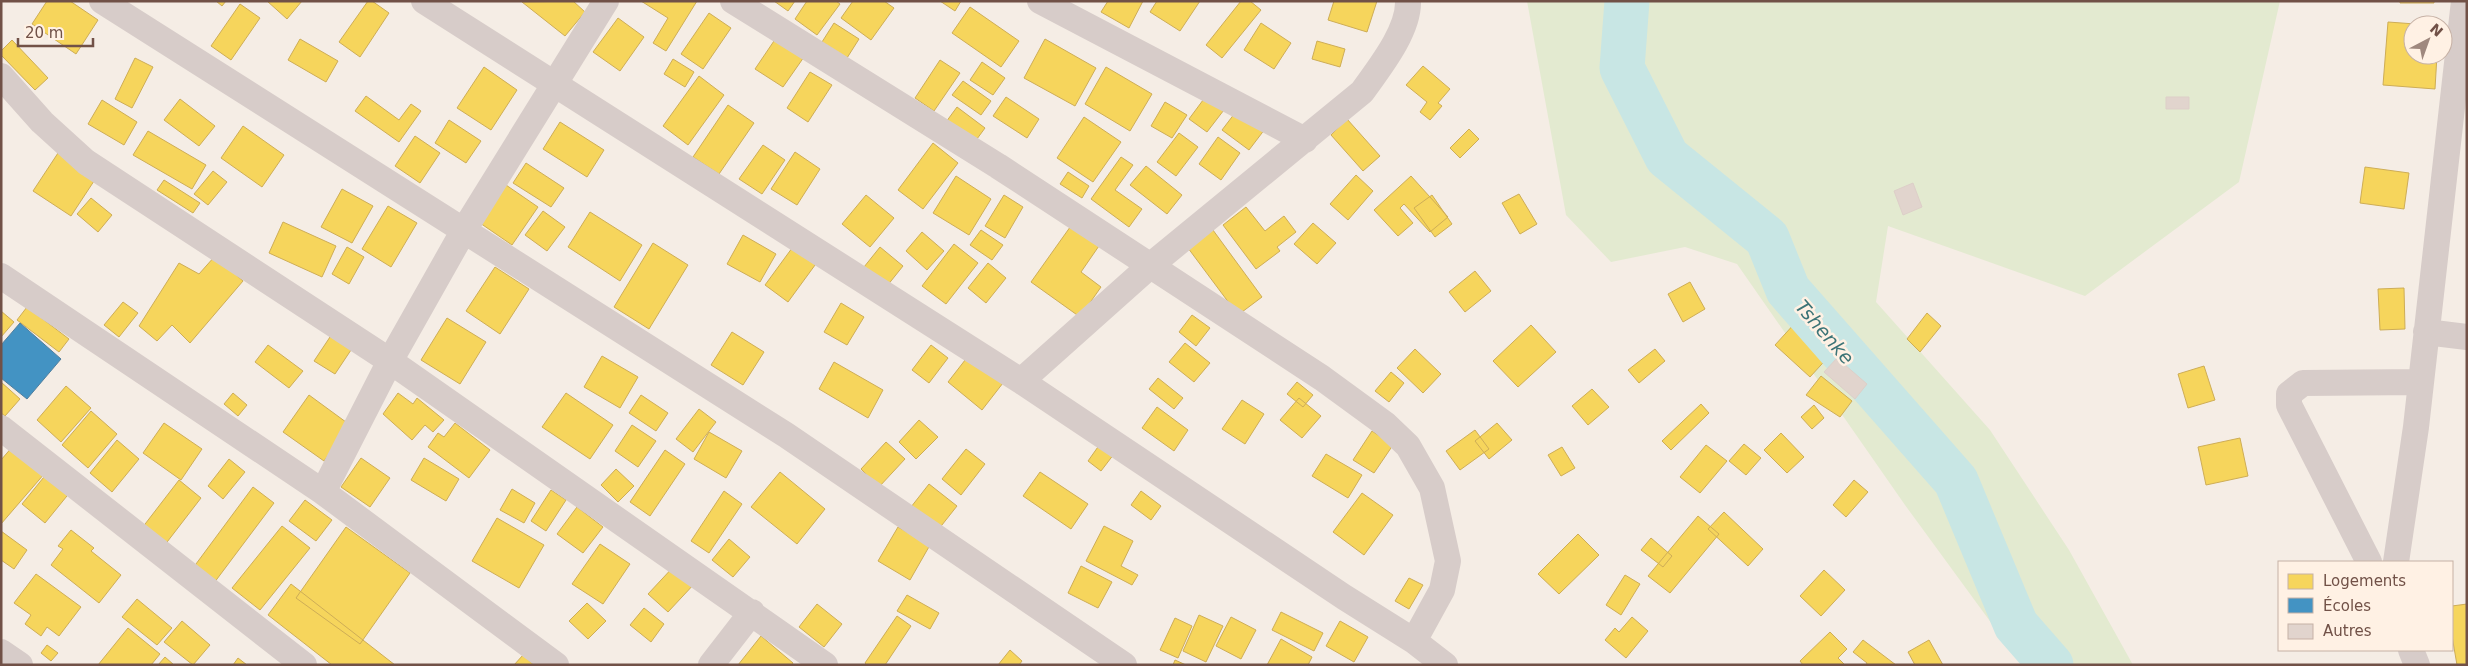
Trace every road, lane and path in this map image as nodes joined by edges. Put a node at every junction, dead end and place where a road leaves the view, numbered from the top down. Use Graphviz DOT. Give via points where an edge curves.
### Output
graph roads {
  1 [pos="102,1"];
  2 [pos="424,1"];
  3 [pos="606,1"];
  4 [pos="733,1"];
  5 [pos="1040,1"];
  6 [pos="1408,1"];
  7 [pos="2464,1"];
  8 [pos="1,76"];
  9 [pos="555,85"];
  10 [pos="1305,140"];
  11 [pos="464,230"];
  12 [pos="1150,265"];
  13 [pos="1,276"];
  14 [pos="2426,332"];
  15 [pos="2467,337"];
  16 [pos="390,361"];
  17 [pos="1021,381"];
  18 [pos="2421,382"];
  19 [pos="1,428"];
  20 [pos="323,492"];
  21 [pos="2368,561"];
  22 [pos="2396,561"];
  23 [pos="752,612"];
  24 [pos="1414,640"];
  25 [pos="2411,651"];
  26 [pos="1,652"];
  27 [pos="20,665"];
  28 [pos="304,665"];
  29 [pos="556,665"];
  30 [pos="711,665"];
  31 [pos="825,665"];
  32 [pos="1124,665"];
  33 [pos="1445,665"];
  34 [pos="2417,665"];
  1 -- 11 [label="street"];
  2 -- 9 [label="street"];
  3 -- 9 [label="street"];
  4 -- 12 [label="street"];
  5 -- 10 [label="street"];
  6 -- 10 [label="street" via="1406,22 1362,92"];
  7 -- 14 [label="street"];
  8 -- 16 [label="street" via="42,122 86,162"];
  9 -- 11 [label="street"];
  9 -- 17 [label="street"];
  10 -- 12 [label="street"];
  11 -- 16 [label="street"];
  11 -- 32 [label="street" via="786,435"];
  12 -- 17 [label="street"];
  12 -- 24 [label="street" via="1322,378 1408,446 1432,488 1448,561 1442,590"];
  13 -- 20 [label="street"];
  14 -- 15 [label="street"];
  14 -- 18 [label="street"];
  16 -- 20 [label="street"];
  16 -- 23 [label="street"];
  17 -- 24 [label="street" via="1344,597"];
  18 -- 21 [label="street" via="2303,383 2289,394 2289,405"];
  18 -- 22 [label="street"];
  19 -- 28 [label="street"];
  20 -- 29 [label="street"];
  23 -- 30 [label="street"];
  23 -- 31 [label="street"];
  24 -- 33 [label="street"];
  25 -- 34 [label="street"];
  26 -- 27 [label="street"];
}
